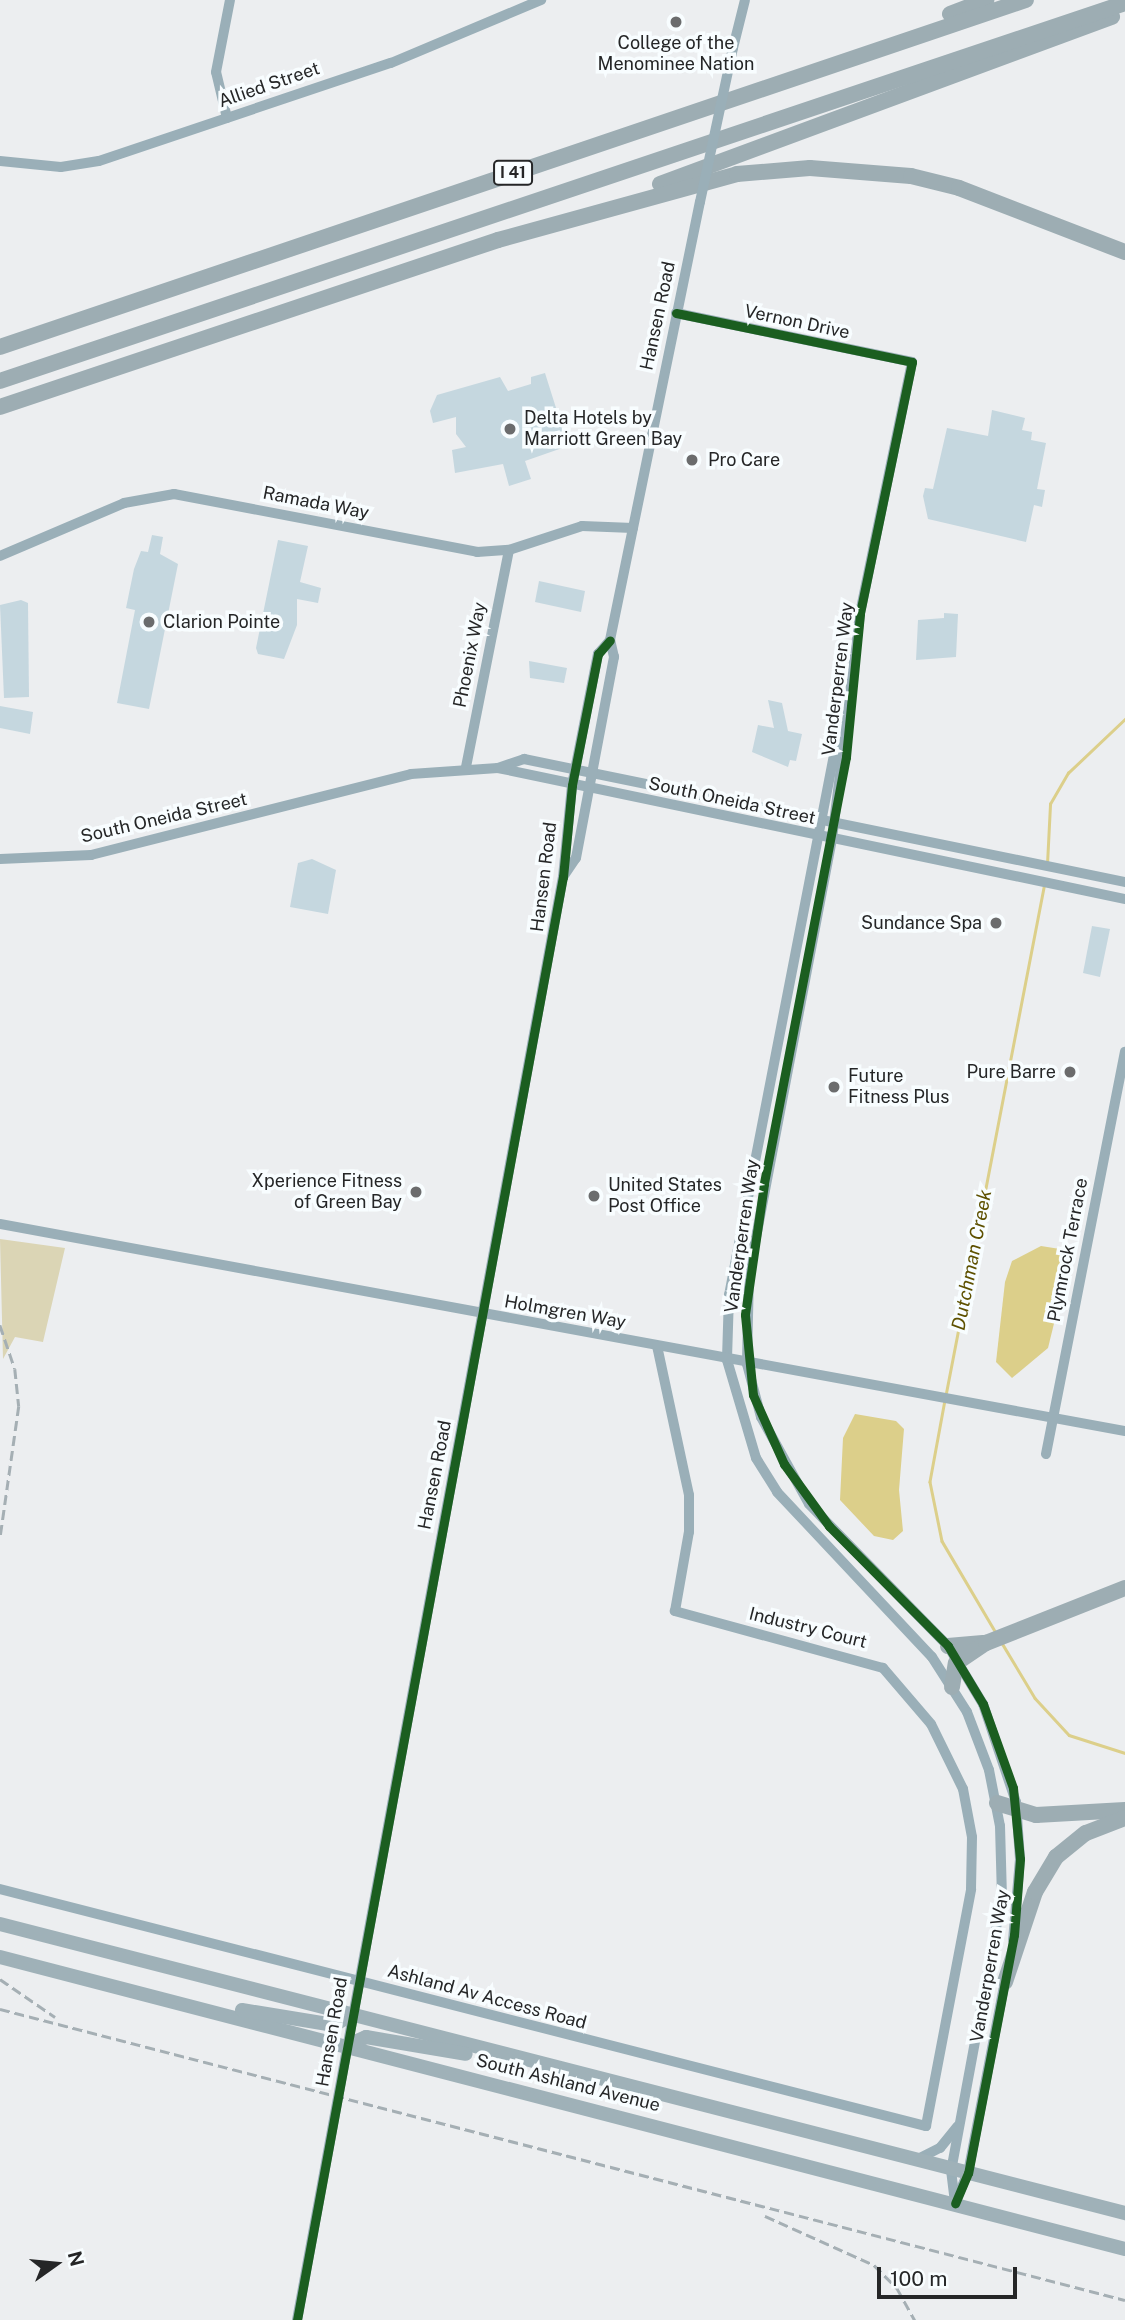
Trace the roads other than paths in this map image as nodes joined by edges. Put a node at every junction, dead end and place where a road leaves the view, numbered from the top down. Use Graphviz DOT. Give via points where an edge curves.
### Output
graph roads {
  1 [pos="230,0"];
  2 [pos="541,0"];
  3 [pos="745,0"];
  4 [pos="986,0"];
  5 [pos="1026,0"];
  6 [pos="1125,3"];
  7 [pos="1125,12"];
  8 [pos="778,80"];
  9 [pos="227,118"];
  10 [pos="0,161"];
  11 [pos="579,215"];
  12 [pos="1075,233"];
  13 [pos="1125,240"];
  14 [pos="1125,252"];
  15 [pos="676,313"];
  16 [pos="0,338"];
  17 [pos="27,338"];
  18 [pos="0,347"];
  19 [pos="912,362"];
  20 [pos="0,381"];
  21 [pos="4,407"];
  22 [pos="632,528"];
  23 [pos="509,550"];
  24 [pos="0,556"];
  25 [pos="610,640"];
  26 [pos="844,736"];
  27 [pos="466,767"];
  28 [pos="498,768"];
  29 [pos="575,768"];
  30 [pos="593,771"];
  31 [pos="572,785"];
  32 [pos="589,789"];
  33 [pos="822,820"];
  34 [pos="835,822"];
  35 [pos="819,837"];
  36 [pos="832,839"];
  37 [pos="0,859"];
  38 [pos="563,877"];
  39 [pos="1125,882"];
  40 [pos="1125,899"];
  41 [pos="1125,1052"];
  42 [pos="0,1224"];
  43 [pos="481,1314"];
  44 [pos="657,1346"];
  45 [pos="727,1360"];
  46 [pos="747,1364"];
  47 [pos="1052,1417"];
  48 [pos="1125,1431"];
  49 [pos="1046,1454"];
  50 [pos="1125,1588"];
  51 [pos="986,1643"];
  52 [pos="948,1646"];
  53 [pos="958,1661"];
  54 [pos="952,1687"];
  55 [pos="997,1803"];
  56 [pos="1125,1810"];
  57 [pos="1017,1811"];
  58 [pos="1125,1818"];
  59 [pos="0,1889"];
  60 [pos="0,1924"];
  61 [pos="0,1956"];
  62 [pos="358,1981"];
  63 [pos="1005,1982"];
  64 [pos="205,2010"];
  65 [pos="351,2015"];
  66 [pos="345,2046"];
  67 [pos="526,2061"];
  68 [pos="960,2124"];
  69 [pos="926,2126"];
  70 [pos="914,2160"];
  71 [pos="951,2170"];
  72 [pos="968,2173"];
  73 [pos="956,2203"];
  74 [pos="1125,2213"];
  75 [pos="1125,2249"];
  76 [pos="297,2320"];
  1 -- 9 [label="street" via="216,72"];
  2 -- 9 [label="street, Allied Street" via="391,63"];
  3 -- 15 [label="street, Hansen Road, bridge"];
  4 -- 8 [label="highway"];
  5 -- 8 [label="highway, I 41"];
  6 -- 20 [label="highway, I 41"];
  7 -- 11 [label="highway"];
  8 -- 17 [label="highway, I 41"];
  9 -- 10 [label="street, Allied Street" via="80,165"];
  11 -- 12 [label="highway" via="737,174 846,169 959,188"];
  11 -- 21 [label="highway"];
  12 -- 13 [label="highway"];
  12 -- 14 [label="highway"];
  15 -- 19 [label="street, Vernon Drive"];
  15 -- 22 [label="street, Hansen Road"];
  16 -- 17 [label="highway"];
  17 -- 18 [label="highway, I 41"];
  19 -- 26 [label="street, Vanderperren Way" via="860,614"];
  22 -- 23 [label="street, Ramada Way" via="582,526"];
  22 -- 25 [label="street, Hansen Road"];
  23 -- 24 [label="street, Ramada Way" via="461,550 174,494 124,503"];
  23 -- 27 [label="street, Phoenix Way"];
  25 -- 29 [label="street, Hansen Road" via="598,654"];
  25 -- 30 [label="street, Hansen Road" via="614,657"];
  26 -- 33 [label="street, Vanderperren Way" via="834,754"];
  26 -- 34 [label="street, Vanderperren Way"];
  27 -- 28 [label="street, South Oneida Street"];
  27 -- 37 [label="street, South Oneida Street" via="411,774 113,850 57,859"];
  28 -- 29 [label="street, South Oneida Street" via="524,759"];
  28 -- 31 [label="street, South Oneida Street"];
  29 -- 30 [label="street, South Oneida Street"];
  29 -- 31 [label="street, Hansen Road"];
  30 -- 32 [label="street, Hansen Road"];
  30 -- 33 [label="street, South Oneida Street"];
  31 -- 32 [label="street, South Oneida Street"];
  31 -- 38 [label="street, Hansen Road"];
  32 -- 35 [label="street, South Oneida Street"];
  32 -- 38 [label="street, Hansen Road" via="576,858"];
  33 -- 34 [label="street, South Oneida Street"];
  33 -- 35 [label="street, Vanderperren Way"];
  34 -- 36 [label="street, Vanderperren Way"];
  34 -- 39 [label="street, South Oneida Street"];
  35 -- 36 [label="street, South Oneida Street"];
  35 -- 45 [label="street, Vanderperren Way" via="729,1295"];
  36 -- 40 [label="street, South Oneida Street"];
  36 -- 46 [label="street, Vanderperren Way" via="751,1262"];
  38 -- 43 [label="street, Hansen Road"];
  41 -- 47 [label="street, Plymrock Terrace"];
  42 -- 43 [label="street, Holmgren Way"];
  43 -- 44 [label="street, Holmgren Way"];
  43 -- 62 [label="street, Hansen Road"];
  44 -- 45 [label="street, Holmgren Way"];
  44 -- 69 [label="street, Industry Court" via="690,1504 675,1611 883,1668 931,1724 963,1789 972,1837 971,1889"];
  45 -- 46 [label="street, Holmgren Way"];
  45 -- 54 [label="street, Vanderperren Way" via="756,1458 776,1492 923,1647"];
  46 -- 47 [label="street, Holmgren Way"];
  46 -- 52 [label="street, Vanderperren Way" via="761,1417 809,1504"];
  47 -- 48 [label="street, Holmgren Way"];
  47 -- 49 [label="street, Plymrock Terrace"];
  50 -- 51 [label="highway"];
  51 -- 52 [label="highway"];
  51 -- 53 [label="highway"];
  52 -- 53 [label="street, Vanderperren Way"];
  53 -- 54 [label="highway"];
  53 -- 57 [label="street, Vanderperren Way" via="995,1730"];
  54 -- 55 [label="street, Vanderperren Way" via="975,1730"];
  55 -- 57 [label="highway"];
  55 -- 68 [label="street, Vanderperren Way" via="1002,1863 998,1934"];
  56 -- 57 [label="highway" via="1046,1816"];
  57 -- 63 [label="street, Vanderperren Way" via="1019,1898"];
  58 -- 63 [label="highway" via="1086,1833 1056,1857 1035,1892"];
  59 -- 62 [label="street, Ashland Av Access Road"];
  60 -- 65 [label="main road, South Ashland Avenue"];
  61 -- 64 [label="main road, South Ashland Avenue"];
  62 -- 65 [label="street, Hansen Road"];
  62 -- 69 [label="street, Ashland Av Access Road"];
  63 -- 72 [label="street, Vanderperren Way"];
  64 -- 65 [label="main road" via="334,2025"];
  64 -- 66 [label="main road, South Ashland Avenue"];
  65 -- 66 [label="street, Hansen Road"];
  65 -- 67 [label="main road, South Ashland Avenue"];
  66 -- 67 [label="main road" via="366,2037"];
  66 -- 73 [label="main road, South Ashland Avenue"];
  66 -- 76 [label="street, Hansen Road"];
  67 -- 70 [label="main road, South Ashland Avenue"];
  68 -- 70 [label="street" via="933,2154"];
  68 -- 71 [label="street, Vanderperren Way"];
  70 -- 71 [label="main road, South Ashland Avenue"];
  71 -- 72 [label="main road, South Ashland Avenue"];
  71 -- 73 [label="street, Vanderperren Way"];
  72 -- 73 [label="street, Vanderperren Way"];
  72 -- 74 [label="main road, South Ashland Avenue"];
  73 -- 75 [label="main road, South Ashland Avenue"];
}
